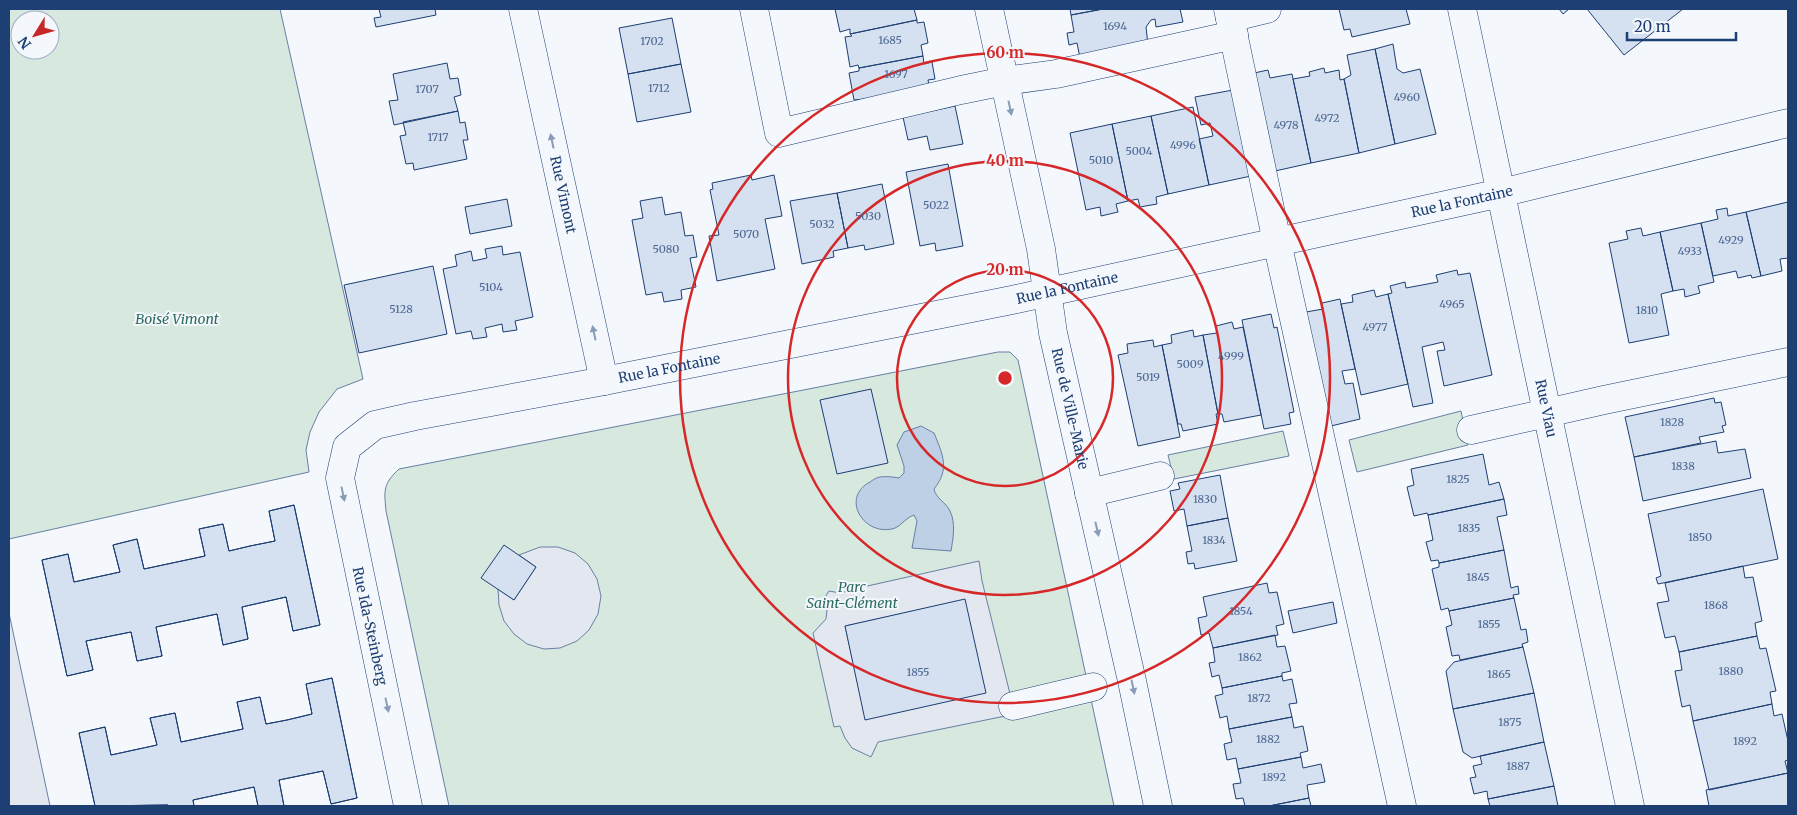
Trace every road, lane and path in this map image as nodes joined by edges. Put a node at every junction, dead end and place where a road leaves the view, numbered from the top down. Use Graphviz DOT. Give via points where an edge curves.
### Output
graph roads {
  1 [pos="523,9"];
  2 [pos="754,9"];
  3 [pos="990,9"];
  4 [pos="1268,9"];
  5 [pos="1462,9"];
  6 [pos="1230,21"];
  7 [pos="1005,81"];
  8 [pos="1788,123"];
  9 [pos="1501,193"];
  10 [pos="1277,242"];
  11 [pos="1047,293"];
  12 [pos="1787,369"];
  13 [pos="604,381"];
  14 [pos="1547,414"];
  15 [pos="1471,430"];
  16 [pos="347,446"];
  17 [pos="1160,476"];
  18 [pos="1089,493"];
  19 [pos="1093,687"];
  20 [pos="1013,706"];
  21 [pos="408,806"];
  22 [pos="1158,806"];
  23 [pos="1402,806"];
  24 [pos="1630,806"];
  13 -- 1 [label="street, Rue Vimont, one-way"];
  2 -- 7 [label="street" via="779,133"];
  3 -- 7 [label="street, Rue de Ville-Marie"];
  4 -- 6 [label="street"];
  5 -- 9 [label="street, Rue Viau"];
  6 -- 7 [label="street" via="1056,74"];
  6 -- 10 [label="street"];
  7 -- 11 [label="street, Rue de Ville-Marie, one-way" via="1041,249"];
  8 -- 9 [label="street, Rue la Fontaine"];
  9 -- 10 [label="street, Rue la Fontaine"];
  9 -- 14 [label="street, Rue Viau"];
  10 -- 11 [label="street, Rue la Fontaine"];
  10 -- 23 [label="street"];
  11 -- 13 [label="street, Rue la Fontaine"];
  11 -- 18 [label="street, Rue de Ville-Marie"];
  12 -- 14 [label="street" via="1604,400"];
  13 -- 16 [label="street, Rue la Fontaine" via="375,426"];
  14 -- 15 [label="street"];
  14 -- 24 [label="street, Rue Viau"];
  16 -- 21 [label="street, Rue Ida-Steinberg, one-way" via="340,478"];
  17 -- 18 [label="street"];
  18 -- 22 [label="street, Rue de Ville-Marie, one-way"];
  19 -- 20 [label="street"];
}
